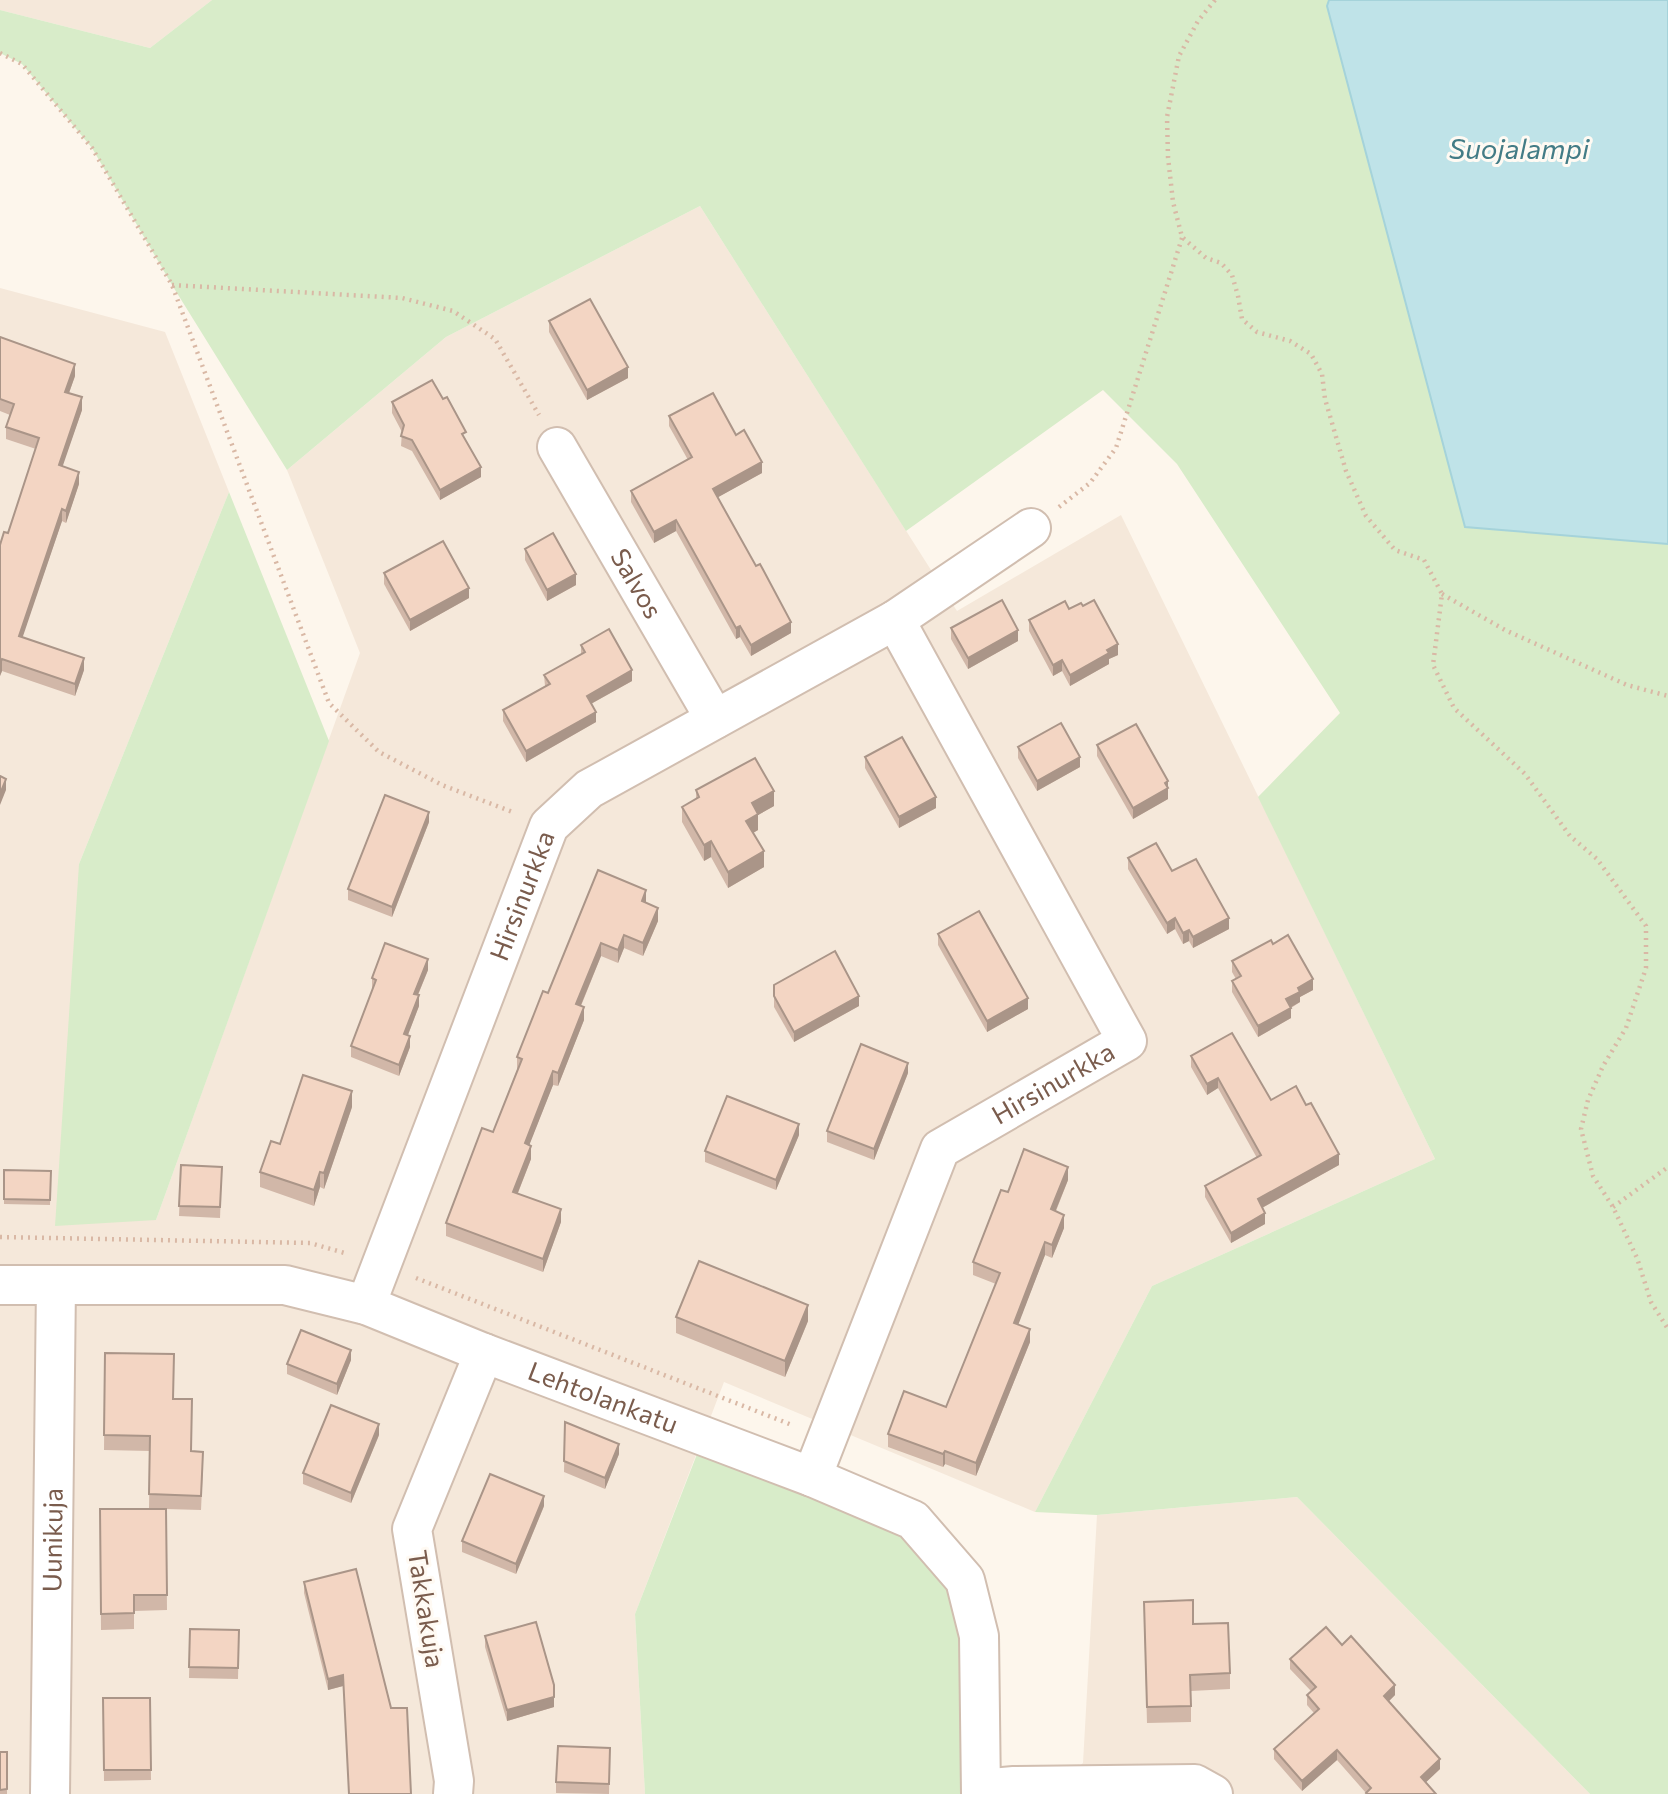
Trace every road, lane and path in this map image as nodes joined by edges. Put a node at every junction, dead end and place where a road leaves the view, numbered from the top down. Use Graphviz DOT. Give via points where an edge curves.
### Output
graph roads {
  1 [pos="1215,0"];
  2 [pos="0,53"];
  3 [pos="1182,237"];
  4 [pos="172,285"];
  5 [pos="557,447"];
  6 [pos="1031,528"];
  7 [pos="1442,594"];
  8 [pos="895,621"];
  9 [pos="1668,696"];
  10 [pos="715,719"];
  11 [pos="549,826"];
  12 [pos="1668,1167"];
  13 [pos="1613,1206"];
  14 [pos="0,1285"];
  15 [pos="56,1285"];
  16 [pos="366,1305"];
  17 [pos="1668,1329"];
  18 [pos="484,1353"];
  19 [pos="812,1477"];
  20 [pos="981,1791"];
  21 [pos="50,1794"];
  22 [pos="453,1794"];
  23 [pos="1213,1794"];
  1 -- 3 [label="path" via="1180,56 1167,117 1173,202"];
  2 -- 4 [label="path" via="22,64 92,148"];
  3 -- 6 [label="path" via="1116,448 1090,483"];
  3 -- 7 [label="path" via="1232,275 1242,319 1257,331 1290,341 1311,354 1322,374 1346,471 1366,516 1395,550 1424,560"];
  4 -- 5 [label="path" via="402,298 453,311 495,339"];
  4 -- 11 [label="path" via="329,703 379,752 442,785"];
  5 -- 10 [label="street, Salvos"];
  6 -- 8 [label="street, Hirsinurkka"];
  7 -- 9 [label="path" via="1505,630 1627,685"];
  7 -- 13 [label="path" via="1433,665 1454,708 1525,774 1646,926 1646,968 1626,1028 1588,1100 1581,1129 1593,1176"];
  8 -- 10 [label="street, Hirsinurkka"];
  8 -- 19 [label="street, Hirsinurkka" via="1127,1041 940,1149"];
  10 -- 11 [label="street, Hirsinurkka" via="589,789"];
  11 -- 16 [label="street, Hirsinurkka"];
  12 -- 13 [label="path"];
  13 -- 17 [label="path" via="1651,1301"];
  14 -- 15 [label="street, Lehtolankatu"];
  15 -- 16 [label="street, Lehtolankatu" via="285,1285"];
  15 -- 21 [label="street, Uunikuja"];
  16 -- 18 [label="street, Lehtolankatu"];
  18 -- 19 [label="street, Lehtolankatu"];
  18 -- 22 [label="street, Takkakuja" via="412,1530"];
  19 -- 20 [label="street, Lehtolankatu" via="913,1520 965,1580 979,1636"];
  20 -- 23 [label="street" via="1014,1786 1195,1784"];
}
